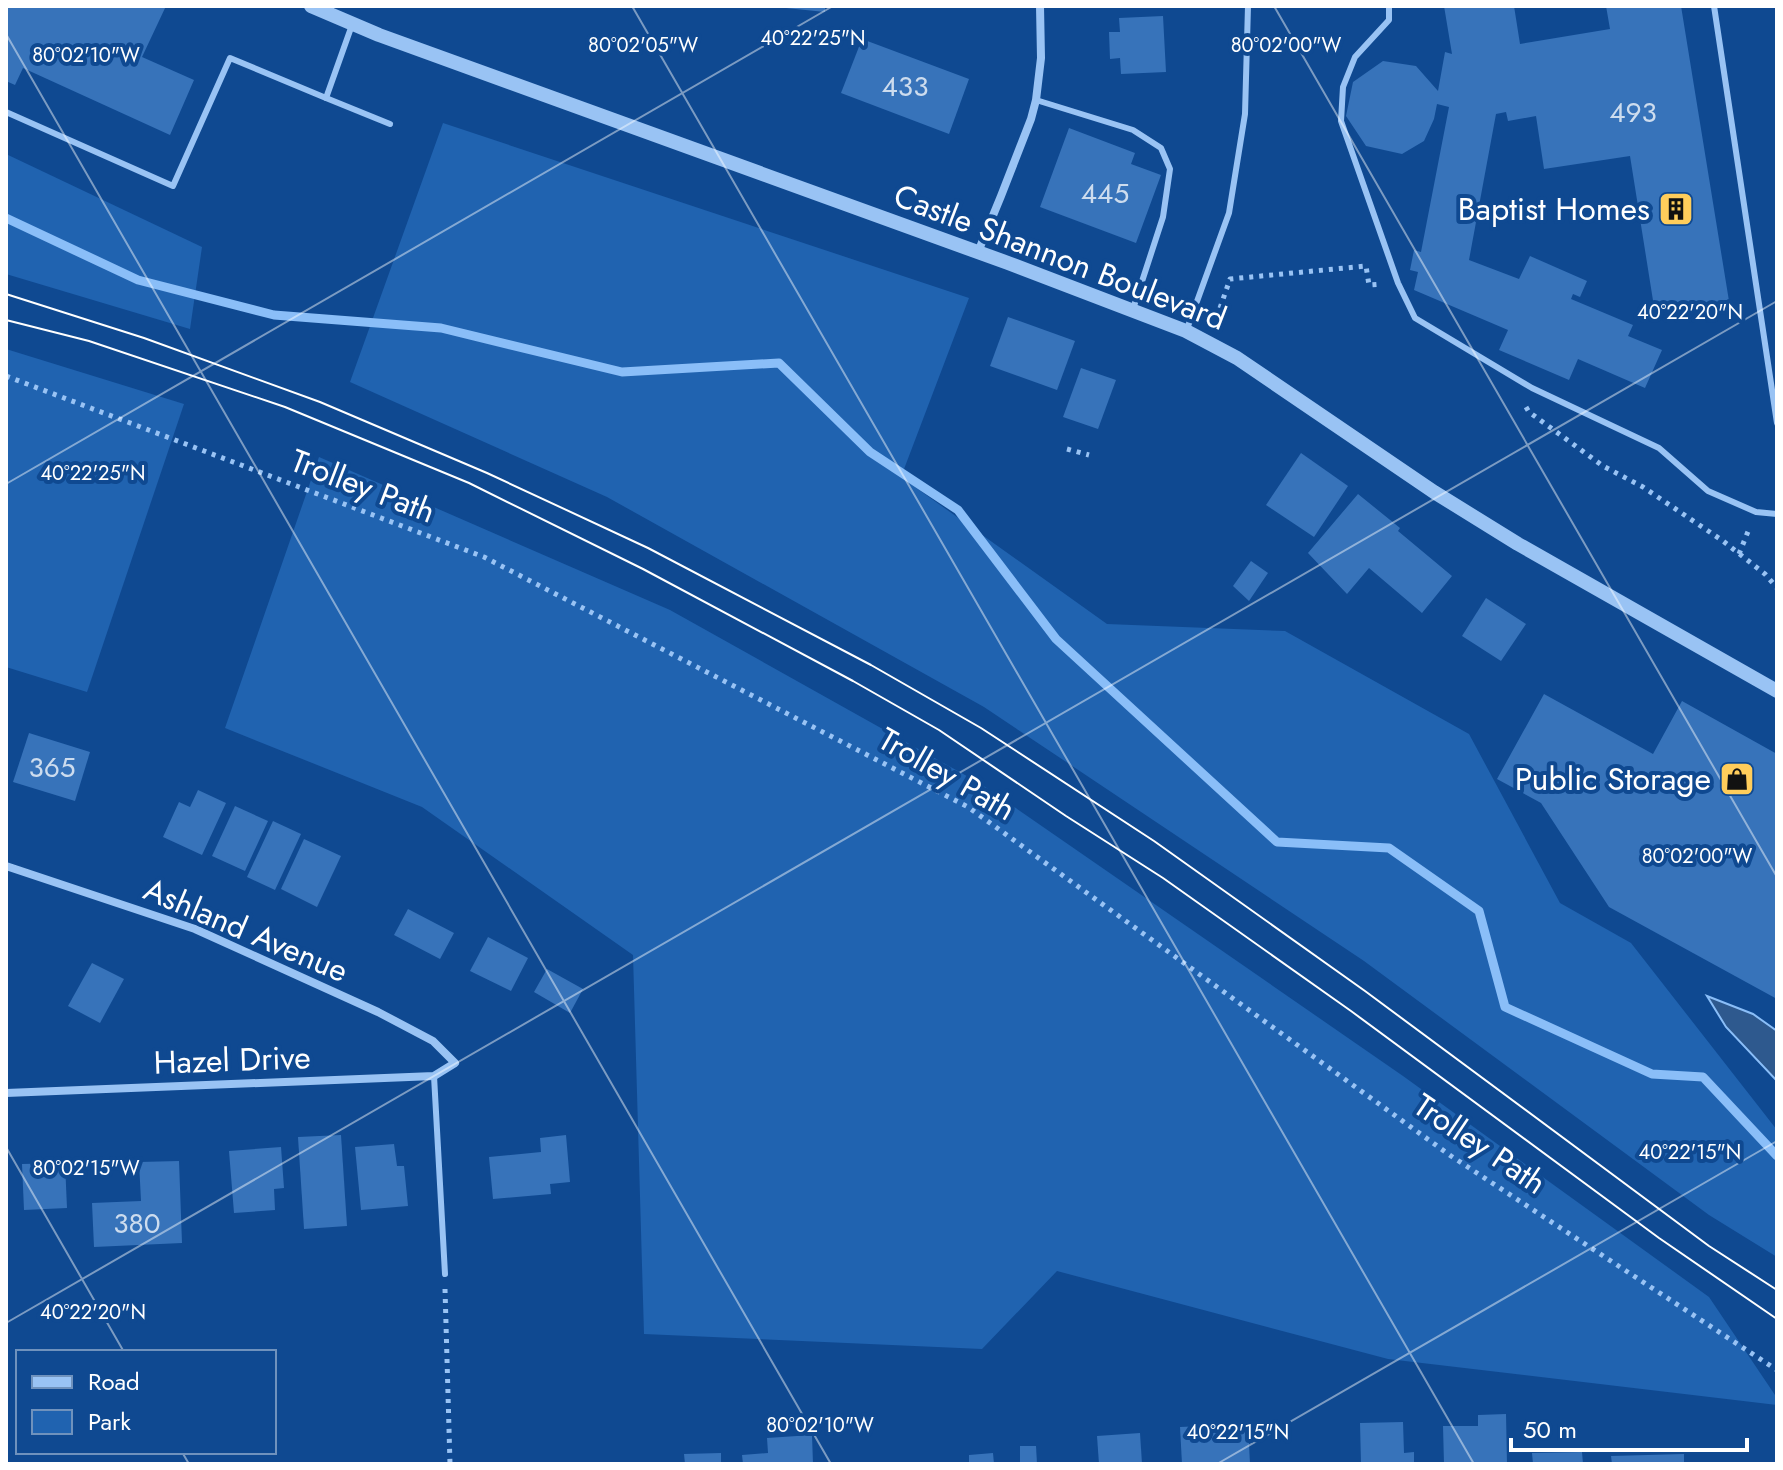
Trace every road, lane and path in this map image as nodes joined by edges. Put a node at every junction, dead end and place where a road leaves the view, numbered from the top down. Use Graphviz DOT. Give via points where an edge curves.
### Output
graph roads {
  1 [pos="311,6"];
  2 [pos="1040,6"];
  3 [pos="1248,6"];
  4 [pos="1389,6"];
  5 [pos="1714,6"];
  6 [pos="352,24"];
  7 [pos="326,98"];
  8 [pos="1036,100"];
  9 [pos="6,112"];
  10 [pos="390,124"];
  11 [pos="978,252"];
  12 [pos="1398,283"];
  13 [pos="1220,308"];
  14 [pos="1133,309"];
  15 [pos="1186,331"];
  16 [pos="6,376"];
  17 [pos="1532,388"];
  18 [pos="1777,423"];
  19 [pos="1067,449"];
  20 [pos="1089,455"];
  21 [pos="1756,512"];
  22 [pos="1777,514"];
  23 [pos="1739,554"];
  24 [pos="1777,588"];
  25 [pos="1777,691"];
  26 [pos="6,866"];
  27 [pos="455,1063"];
  28 [pos="434,1076"];
  29 [pos="6,1093"];
  30 [pos="445,1274"];
  31 [pos="1777,1370"];
  32 [pos="450,1464"];
  1 -- 6 [label="street, Castle Shannon Boulevard"];
  2 -- 8 [label="street"];
  3 -- 15 [label="lane" via="1245,114 1229,213"];
  4 -- 12 [label="lane" via="1389,20 1355,57 1343,87 1341,121"];
  5 -- 18 [label="lane"];
  6 -- 7 [label="lane"];
  6 -- 11 [label="street, Castle Shannon Boulevard"];
  7 -- 9 [label="lane" via="230,58 173,186"];
  7 -- 10 [label="lane"];
  8 -- 11 [label="street"];
  8 -- 14 [label="lane" via="1133,130 1161,148 1170,169 1163,217"];
  11 -- 14 [label="street, Castle Shannon Boulevard"];
  12 -- 13 [label="path" via="1369,285 1366,266 1230,279"];
  12 -- 17 [label="lane" via="1415,318"];
  14 -- 15 [label="street, Castle Shannon Boulevard"];
  15 -- 25 [label="street, Castle Shannon Boulevard" via="1237,358 1518,544"];
  16 -- 31 [label="path, Trolley Path" via="484,557 968,807 1451,1156"];
  17 -- 21 [label="lane" via="1659,448 1708,491"];
  17 -- 23 [label="path" via="1525,404 1529,412"];
  19 -- 20 [label="path"];
  21 -- 22 [label="lane"];
  21 -- 23 [label="path"];
  23 -- 24 [label="path"];
  26 -- 27 [label="street, Ashland Avenue" via="195,929 378,1012 433,1041"];
  27 -- 28 [label="street, Hazel Drive"];
  28 -- 29 [label="street, Hazel Drive"];
  28 -- 30 [label="lane"];
  30 -- 32 [label="path"];
}
